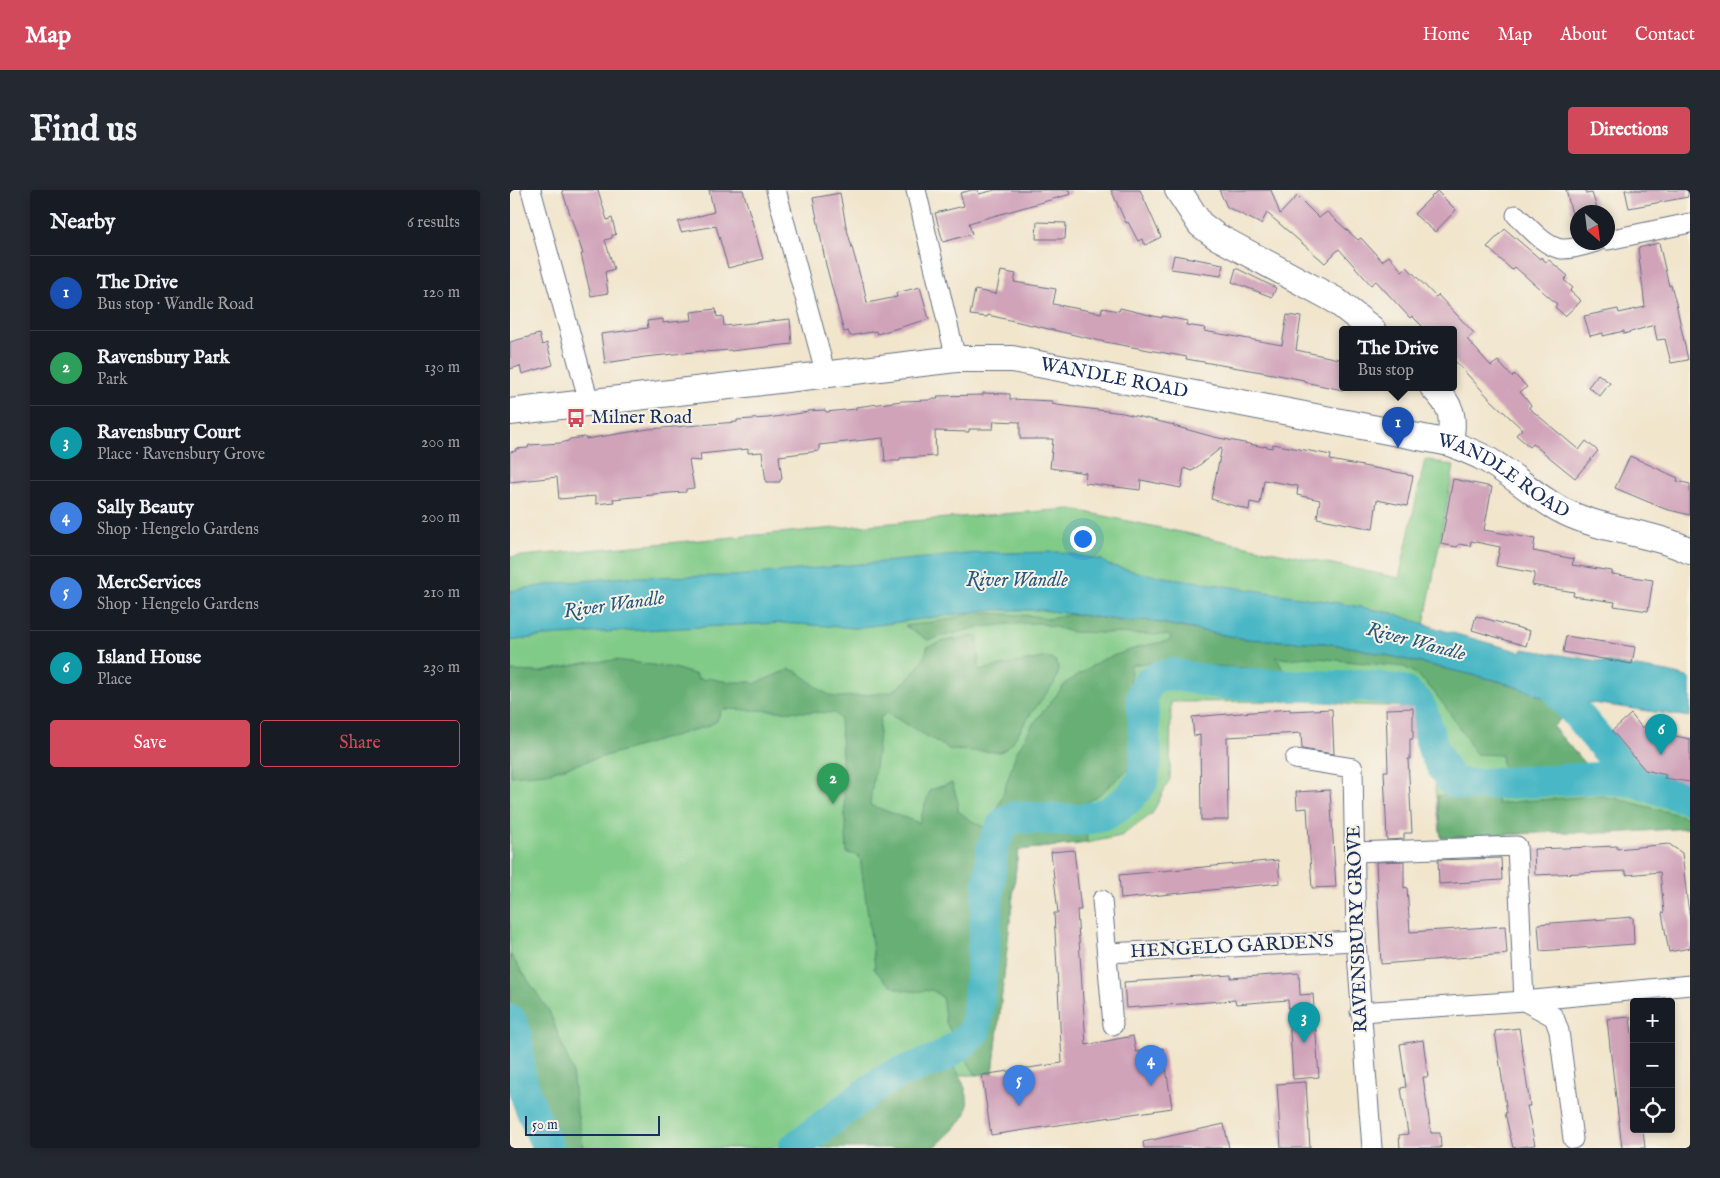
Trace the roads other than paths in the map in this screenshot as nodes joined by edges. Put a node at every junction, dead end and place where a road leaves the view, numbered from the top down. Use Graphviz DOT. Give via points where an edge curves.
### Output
graph roads {
  1 [pos="531,190"];
  2 [pos="776,190"];
  3 [pos="916,190"];
  4 [pos="1178,190"];
  5 [pos="1516,215"];
  6 [pos="1690,223"];
  7 [pos="1615,239"];
  8 [pos="1570,248"];
  9 [pos="1368,326"];
  10 [pos="956,359"];
  11 [pos="826,375"];
  12 [pos="1436,391"];
  13 [pos="589,402"];
  14 [pos="510,412"];
  15 [pos="1450,443"];
  16 [pos="1690,551"];
  17 [pos="1295,759"];
  18 [pos="1354,852"];
  19 [pos="1102,900"];
  20 [pos="1356,941"];
  21 [pos="1107,954"];
  22 [pos="1690,985"];
  23 [pos="1524,1001"];
  24 [pos="1360,1012"];
  25 [pos="1113,1026"];
  26 [pos="1573,1139"];
  27 [pos="1372,1148"];
  1 -- 13 [label="street"];
  2 -- 11 [label="street"];
  3 -- 10 [label="street"];
  4 -- 9 [label="street" via="1200,224 1216,236 1335,300"];
  5 -- 8 [label="street" via="1555,247"];
  6 -- 7 [label="street"];
  10 -- 11 [label="street, WANDLE ROAD"];
  10 -- 15 [label="street, WANDLE ROAD" via="1022,361"];
  11 -- 13 [label="street, WANDLE ROAD"];
  12 -- 15 [label="street" via="1450,407 1453,422"];
  13 -- 14 [label="street, WANDLE ROAD"];
  15 -- 16 [label="street, WANDLE ROAD" via="1483,457 1566,513"];
  17 -- 18 [label="street, RAVENSBURY GROVE" via="1353,768"];
  18 -- 20 [label="street, RAVENSBURY GROVE"];
  18 -- 23 [label="street" via="1516,846"];
  19 -- 21 [label="street, HENGELO GARDENS"];
  20 -- 21 [label="street, HENGELO GARDENS"];
  20 -- 24 [label="street, RAVENSBURY GROVE"];
  21 -- 25 [label="street, HENGELO GARDENS"];
  22 -- 23 [label="street"];
  23 -- 24 [label="street"];
  23 -- 26 [label="street" via="1554,1016 1559,1030"];
  24 -- 27 [label="street, RAVENSBURY GROVE"];
}
